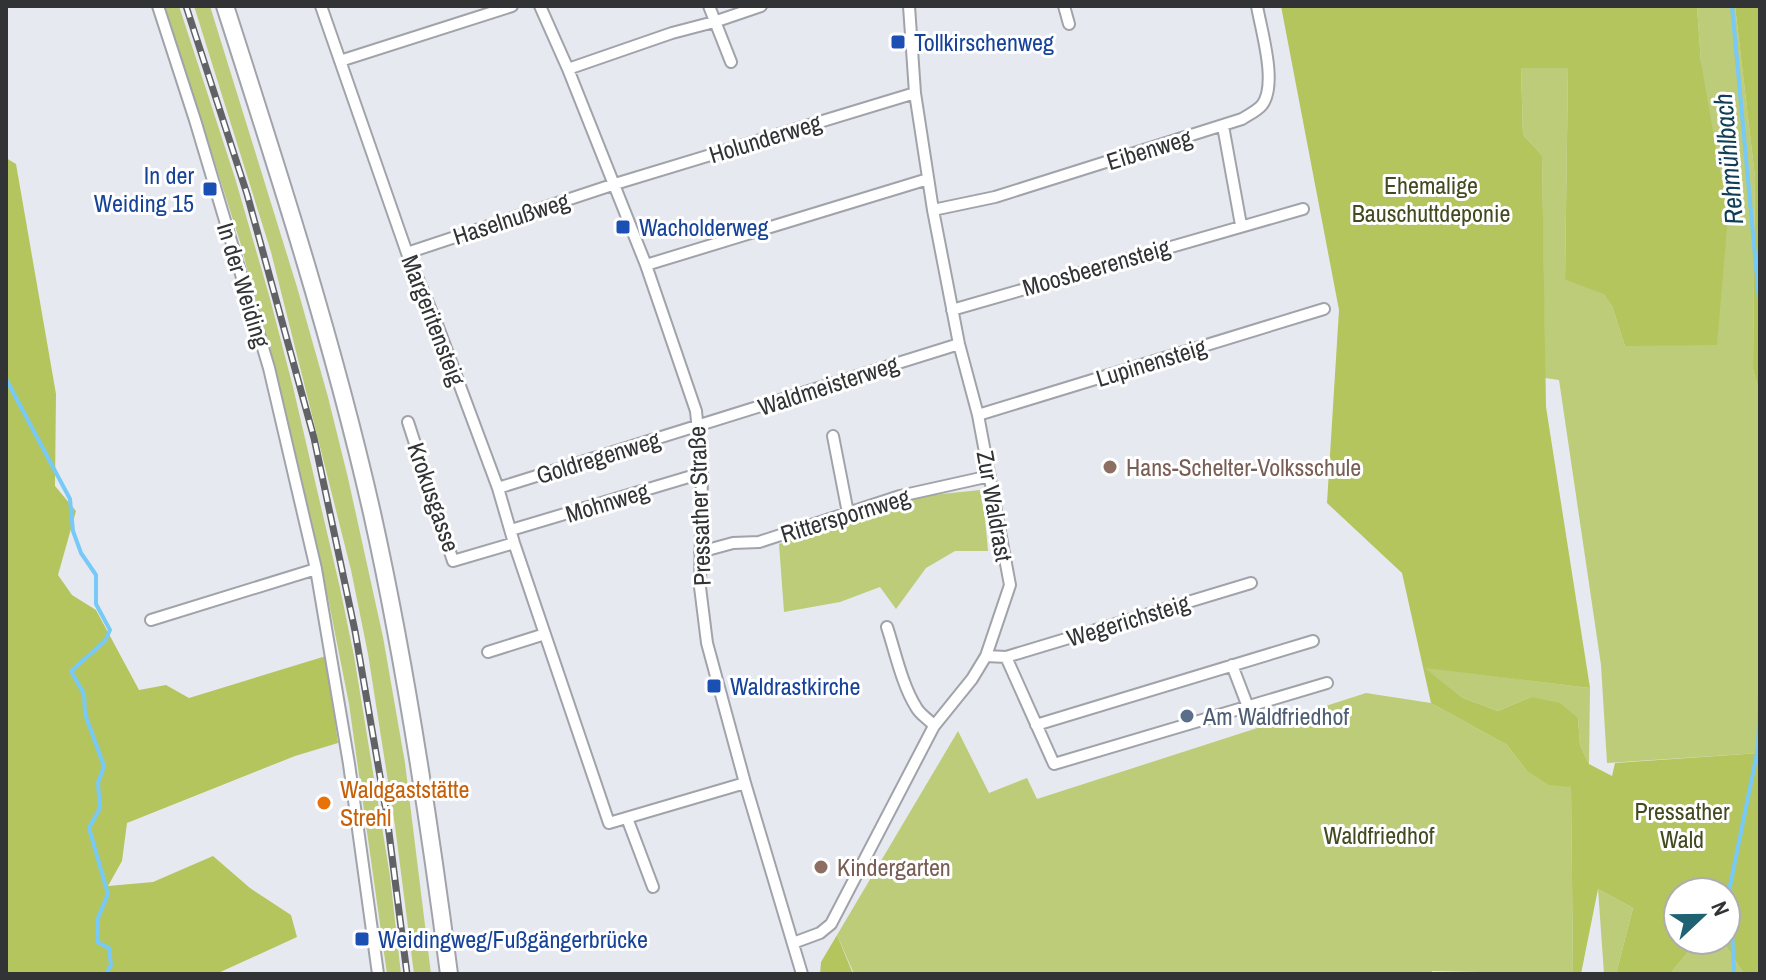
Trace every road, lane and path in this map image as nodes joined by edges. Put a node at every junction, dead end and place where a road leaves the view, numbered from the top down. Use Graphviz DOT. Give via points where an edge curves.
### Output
graph roads {
  1 [pos="158,6"];
  2 [pos="225,6"];
  3 [pos="321,6"];
  4 [pos="512,6"];
  5 [pos="540,6"];
  6 [pos="709,6"];
  7 [pos="761,6"];
  8 [pos="909,6"];
  9 [pos="1064,6"];
  10 [pos="1257,6"];
  11 [pos="714,22"];
  12 [pos="1069,24"];
  13 [pos="340,61"];
  14 [pos="731,62"];
  15 [pos="568,69"];
  16 [pos="915,93"];
  17 [pos="1223,126"];
  18 [pos="928,179"];
  19 [pos="615,184"];
  20 [pos="1303,209"];
  21 [pos="933,210"];
  22 [pos="1241,225"];
  23 [pos="407,253"];
  24 [pos="646,265"];
  25 [pos="1324,309"];
  26 [pos="952,310"];
  27 [pos="959,344"];
  28 [pos="978,415"];
  29 [pos="408,422"];
  30 [pos="698,426"];
  31 [pos="833,436"];
  32 [pos="702,473"];
  33 [pos="990,476"];
  34 [pos="498,488"];
  35 [pos="848,513"];
  36 [pos="511,530"];
  37 [pos="514,543"];
  38 [pos="700,552"];
  39 [pos="316,569"];
  40 [pos="1251,583"];
  41 [pos="151,620"];
  42 [pos="887,627"];
  43 [pos="545,634"];
  44 [pos="1313,641"];
  45 [pos="488,652"];
  46 [pos="986,656"];
  47 [pos="1006,657"];
  48 [pos="1232,665"];
  49 [pos="1327,683"];
  50 [pos="1248,707"];
  51 [pos="1036,725"];
  52 [pos="934,726"];
  53 [pos="745,783"];
  54 [pos="627,818"];
  55 [pos="653,887"];
  56 [pos="793,943"];
  57 [pos="378,974"];
  58 [pos="449,974"];
  59 [pos="802,974"];
  1 -- 39 [label="street, In der Weiding" via="269,368"];
  2 -- 58 [label="main road" via="313,288 372,513 422,772"];
  3 -- 13 [label="street, Margeritensteig"];
  4 -- 13 [label="street"];
  5 -- 15 [label="street, Pressather Straße"];
  6 -- 11 [label="street"];
  7 -- 11 [label="street"];
  8 -- 16 [label="street, Zur Waldrast"];
  9 -- 12 [label="street"];
  10 -- 17 [label="street, Eibenweg" via="1269,89 1255,111"];
  11 -- 14 [label="street"];
  11 -- 15 [label="street"];
  13 -- 23 [label="street, Margeritensteig"];
  15 -- 19 [label="street, Pressather Straße"];
  16 -- 18 [label="street, Zur Waldrast"];
  16 -- 19 [label="street, Holunderweg"];
  17 -- 21 [label="street, Eibenweg" via="995,197"];
  17 -- 22 [label="street"];
  18 -- 21 [label="street, Zur Waldrast"];
  18 -- 24 [label="street"];
  19 -- 23 [label="street, Haselnußweg"];
  19 -- 24 [label="street, Pressather Straße"];
  20 -- 22 [label="street, Moosbeerensteig"];
  21 -- 26 [label="street, Zur Waldrast"];
  22 -- 26 [label="street, Moosbeerensteig"];
  23 -- 34 [label="street, Margeritensteig"];
  24 -- 30 [label="street, Pressather Straße" via="689,385"];
  25 -- 28 [label="street, Lupinensteig"];
  26 -- 27 [label="street, Zur Waldrast"];
  27 -- 28 [label="street, Zur Waldrast"];
  27 -- 30 [label="street, Waldmeisterweg"];
  28 -- 33 [label="street, Zur Waldrast"];
  29 -- 37 [label="street, Krokusgasse" via="453,561"];
  30 -- 32 [label="street, Pressather Straße"];
  30 -- 34 [label="street, Goldregenweg"];
  31 -- 35 [label="street"];
  32 -- 36 [label="street, Mohnweg"];
  32 -- 38 [label="street, Pressather Straße"];
  33 -- 35 [label="street, Ritterspornweg"];
  33 -- 46 [label="street, Zur Waldrast" via="1010,585"];
  34 -- 36 [label="street, Margeritensteig"];
  35 -- 38 [label="street, Ritterspornweg" via="759,542"];
  36 -- 37 [label="street, Margeritensteig"];
  37 -- 43 [label="street, Margeritensteig"];
  38 -- 53 [label="street, Pressather Straße" via="707,643"];
  39 -- 41 [label="street"];
  39 -- 57 [label="street, In der Weiding"];
  40 -- 47 [label="street, Wegerichsteig"];
  42 -- 52 [label="street" via="917,709"];
  43 -- 45 [label="street"];
  43 -- 54 [label="street, Margeritensteig" via="609,823"];
  44 -- 48 [label="street"];
  46 -- 47 [label="street"];
  46 -- 52 [label="street, Zur Waldrast"];
  47 -- 51 [label="street"];
  48 -- 50 [label="street"];
  48 -- 51 [label="street"];
  49 -- 50 [label="street"];
  50 -- 51 [label="street" via="1054,764"];
  52 -- 56 [label="street, Zur Waldrast" via="831,924"];
  53 -- 54 [label="street"];
  53 -- 56 [label="street, Pressather Straße"];
  54 -- 55 [label="street"];
  56 -- 59 [label="street, Pressather Straße"];
}
